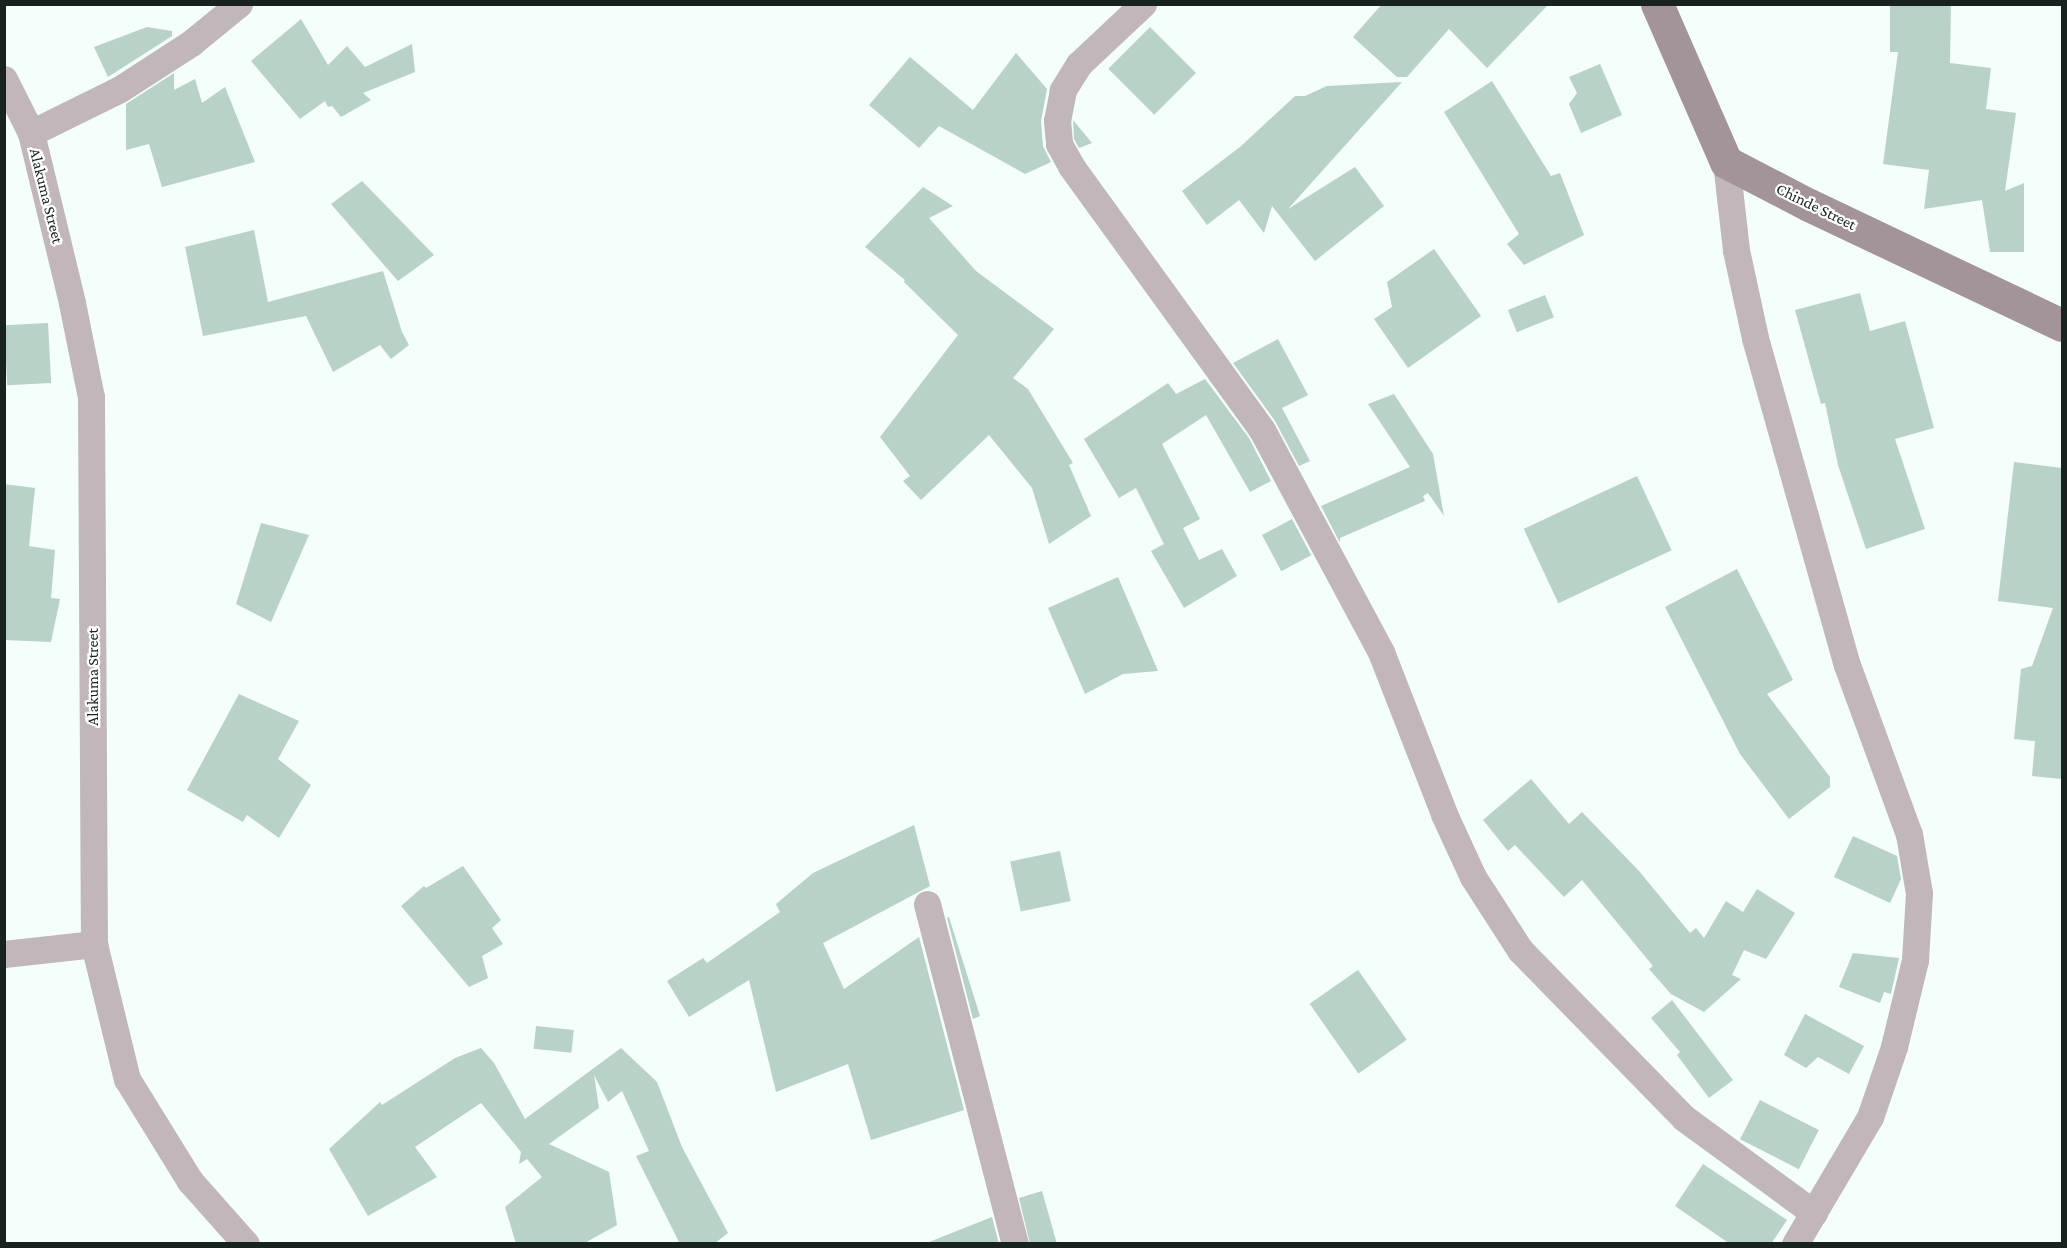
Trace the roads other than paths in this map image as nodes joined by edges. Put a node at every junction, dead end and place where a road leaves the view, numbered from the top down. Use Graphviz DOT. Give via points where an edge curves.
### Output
graph roads {
  1 [pos="239,4"];
  2 [pos="1143,4"];
  3 [pos="1657,4"];
  4 [pos="4,79"];
  5 [pos="31,133"];
  6 [pos="1726,162"];
  7 [pos="2062,325"];
  8 [pos="927,904"];
  9 [pos="94,944"];
  10 [pos="4,954"];
  11 [pos="1814,1213"];
  12 [pos="246,1244"];
  13 [pos="1014,1244"];
  14 [pos="1795,1244"];
  1 -- 5 [label="street" via="191,43 120,89"];
  2 -- 11 [label="street" via="1079,64 1063,90 1057,120 1059,144 1071,166 1262,430 1381,652 1473,877 1520,950 1684,1118"];
  3 -- 6 [label="street"];
  4 -- 5 [label="street, Alakuma Street"];
  5 -- 9 [label="street, Alakuma Street" via="91,398"];
  6 -- 7 [label="street, Chinde Street"];
  6 -- 11 [label="street" via="1736,250 1755,338 1847,665 1909,834 1919,893 1915,960 1894,1047 1870,1117"];
  8 -- 13 [label="street"];
  9 -- 10 [label="street"];
  9 -- 12 [label="street, Alakuma Street" via="127,1079 190,1181"];
  11 -- 14 [label="street"];
}
